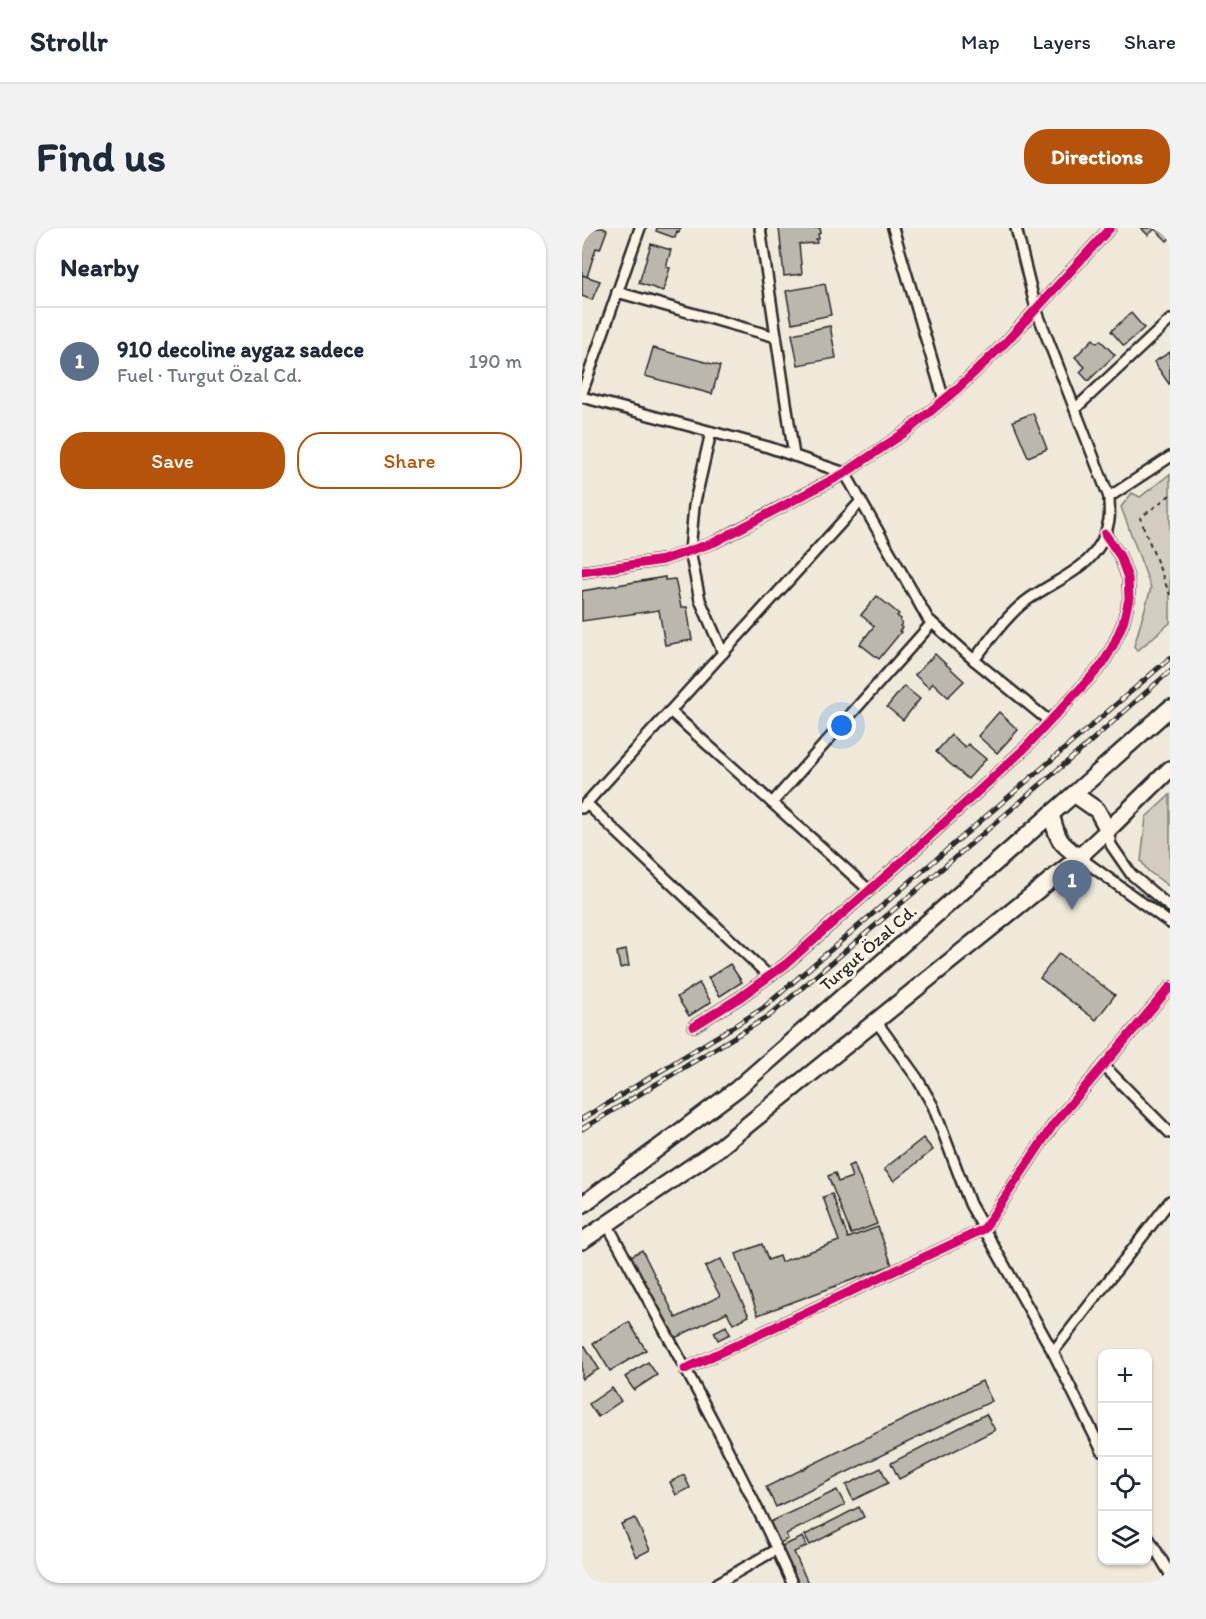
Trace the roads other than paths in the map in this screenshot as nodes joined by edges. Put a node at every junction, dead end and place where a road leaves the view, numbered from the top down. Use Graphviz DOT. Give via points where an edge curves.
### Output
graph roads {
  1 [pos="640,228"];
  2 [pos="760,228"];
  3 [pos="893,228"];
  4 [pos="1016,228"];
  5 [pos="1110,228"];
  6 [pos="617,292"];
  7 [pos="1036,309"];
  8 [pos="1170,320"];
  9 [pos="776,337"];
  10 [pos="582,395"];
  11 [pos="944,400"];
  12 [pos="1075,409"];
  13 [pos="711,432"];
  14 [pos="794,456"];
  15 [pos="1170,457"];
  16 [pos="845,473"];
  17 [pos="1109,497"];
  18 [pos="861,501"];
  19 [pos="1105,534"];
  20 [pos="690,551"];
  21 [pos="582,572"];
  22 [pos="932,623"];
  23 [pos="723,653"];
  24 [pos="974,660"];
  25 [pos="1170,708"];
  26 [pos="670,711"];
  27 [pos="1049,721"];
  28 [pos="1170,769"];
  29 [pos="1074,794"];
  30 [pos="772,803"];
  31 [pos="584,805"];
  32 [pos="1051,814"];
  33 [pos="1108,830"];
  34 [pos="1079,857"];
  35 [pos="870,890"];
  36 [pos="1170,907"];
  37 [pos="1170,923"];
  38 [pos="769,976"];
  39 [pos="1170,987"];
  40 [pos="876,1021"];
  41 [pos="693,1026"];
  42 [pos="1104,1066"];
  43 [pos="1170,1133"];
  44 [pos="586,1200"];
  45 [pos="1170,1201"];
  46 [pos="607,1224"];
  47 [pos="984,1229"];
  48 [pos="582,1241"];
  49 [pos="1053,1353"];
  50 [pos="685,1369"];
  51 [pos="1098,1443"];
  52 [pos="1152,1544"];
  53 [pos="777,1549"];
  54 [pos="1170,1574"];
  55 [pos="718,1583"];
  56 [pos="792,1583"];
  1 -- 6 [label="street"];
  2 -- 9 [label="street"];
  3 -- 11 [label="street"];
  4 -- 7 [label="street"];
  5 -- 7 [label="street"];
  6 -- 9 [label="street"];
  6 -- 10 [label="street"];
  7 -- 11 [label="street"];
  7 -- 12 [label="street"];
  8 -- 12 [label="street"];
  9 -- 14 [label="street"];
  10 -- 13 [label="street"];
  11 -- 16 [label="street" via="908,431"];
  12 -- 17 [label="street"];
  13 -- 14 [label="street"];
  13 -- 20 [label="street" via="694,506"];
  14 -- 16 [label="street"];
  15 -- 17 [label="street"];
  16 -- 18 [label="street"];
  16 -- 20 [label="street" via="715,542"];
  17 -- 19 [label="street" via="1110,518"];
  18 -- 22 [label="street"];
  18 -- 23 [label="street"];
  19 -- 24 [label="street" via="1094,556 1025,602"];
  19 -- 27 [label="street" via="1120,556 1128,578 1129,599 1123,623 1102,665"];
  20 -- 21 [label="street" via="663,560"];
  20 -- 23 [label="street" via="700,600"];
  22 -- 24 [label="street"];
  22 -- 30 [label="street"];
  23 -- 26 [label="street"];
  24 -- 27 [label="street"];
  25 -- 29 [label="main road, Turgut Özal Cd."];
  26 -- 30 [label="street"];
  26 -- 31 [label="street"];
  27 -- 35 [label="street" via="1025,748"];
  28 -- 33 [label="main road"];
  29 -- 32 [label="main road, Turgut Özal Cd."];
  29 -- 33 [label="main road" via="1097,810"];
  30 -- 35 [label="street"];
  31 -- 38 [label="street"];
  32 -- 34 [label="main road" via="1062,845"];
  32 -- 44 [label="main road, Turgut Özal Cd." via="737,1089"];
  33 -- 34 [label="main road"];
  33 -- 36 [label="street" via="1111,845 1131,874"];
  34 -- 37 [label="street"];
  34 -- 40 [label="main road"];
  35 -- 38 [label="street"];
  38 -- 41 [label="street"];
  39 -- 42 [label="street"];
  40 -- 46 [label="main road" via="719,1148"];
  40 -- 47 [label="street" via="933,1106 970,1204"];
  42 -- 43 [label="street"];
  42 -- 47 [label="street" via="1053,1125"];
  45 -- 49 [label="street"];
  46 -- 48 [label="main road"];
  46 -- 50 [label="street"];
  47 -- 49 [label="street"];
  47 -- 50 [label="street"];
  49 -- 51 [label="street"];
  50 -- 53 [label="street"];
  52 -- 54 [label="street"];
  53 -- 55 [label="street"];
  53 -- 56 [label="street"];
}
